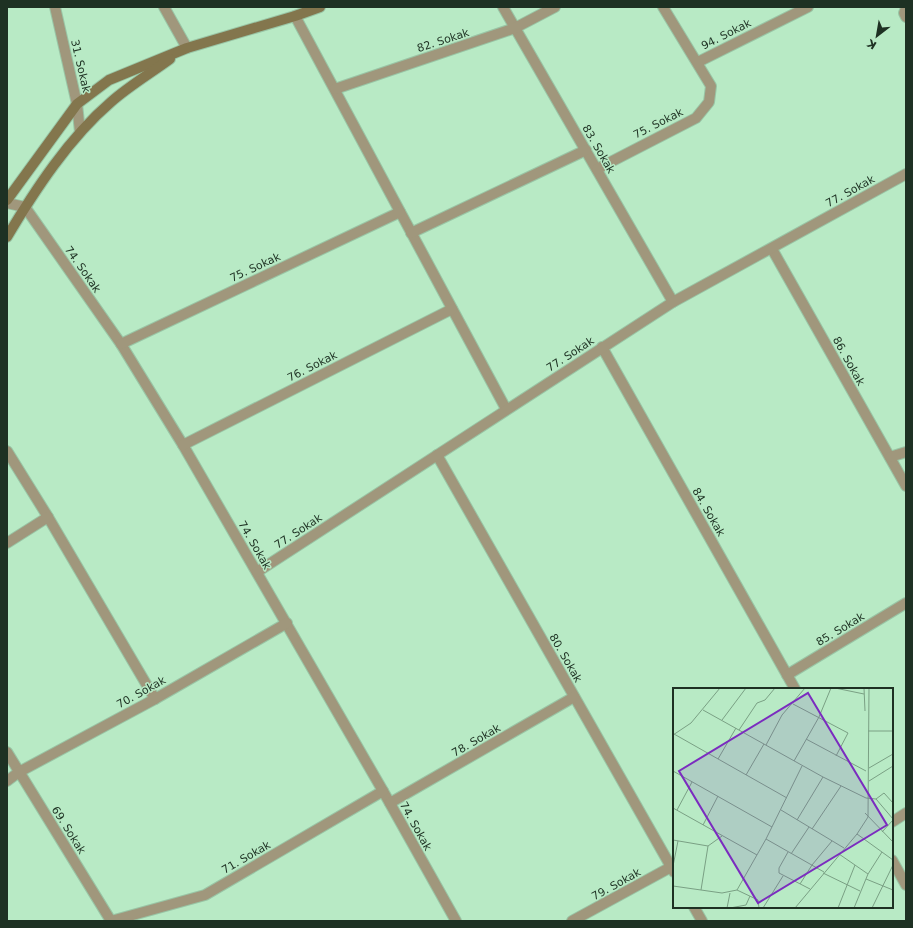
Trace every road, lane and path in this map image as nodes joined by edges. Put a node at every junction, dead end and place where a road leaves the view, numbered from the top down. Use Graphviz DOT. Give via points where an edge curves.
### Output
graph roads {
  1 [pos="55,7"];
  2 [pos="164,7"];
  3 [pos="320,7"];
  4 [pos="503,7"];
  5 [pos="555,7"];
  6 [pos="663,7"];
  7 [pos="808,7"];
  8 [pos="906,8"];
  9 [pos="295,16"];
  10 [pos="906,17"];
  11 [pos="516,28"];
  12 [pos="187,48"];
  13 [pos="698,62"];
  14 [pos="335,88"];
  15 [pos="77,104"];
  16 [pos="80,132"];
  17 [pos="586,150"];
  18 [pos="597,169"];
  19 [pos="906,174"];
  20 [pos="7,200"];
  21 [pos="7,204"];
  22 [pos="25,207"];
  23 [pos="400,212"];
  24 [pos="411,233"];
  25 [pos="7,237"];
  26 [pos="772,249"];
  27 [pos="674,302"];
  28 [pos="452,309"];
  29 [pos="121,344"];
  30 [pos="602,347"];
  31 [pos="506,409"];
  32 [pos="183,445"];
  33 [pos="7,451"];
  34 [pos="906,452"];
  35 [pos="436,455"];
  36 [pos="890,457"];
  37 [pos="906,486"];
  38 [pos="48,517"];
  39 [pos="7,543"];
  40 [pos="257,572"];
  41 [pos="906,603"];
  42 [pos="287,623"];
  43 [pos="787,675"];
  44 [pos="794,688"];
  45 [pos="574,697"];
  46 [pos="155,699"];
  47 [pos="7,752"];
  48 [pos="19,772"];
  49 [pos="7,780"];
  50 [pos="383,791"];
  51 [pos="390,803"];
  52 [pos="906,813"];
  53 [pos="893,821"];
  54 [pos="893,862"];
  55 [pos="673,870"];
  56 [pos="906,885"];
  57 [pos="695,908"];
  58 [pos="111,921"];
  59 [pos="456,921"];
  60 [pos="572,921"];
  61 [pos="702,921"];
  1 -- 15 [label="street, 31. Sokak"];
  2 -- 12 [label="street"];
  3 -- 9 [label="main road"];
  4 -- 11 [label="street, 83. Sokak"];
  5 -- 11 [label="street, 82. Sokak"];
  6 -- 13 [label="street"];
  7 -- 13 [label="street, 94. Sokak"];
  8 -- 10 [label="street"];
  9 -- 12 [label="main road"];
  9 -- 14 [label="street"];
  11 -- 14 [label="street, 82. Sokak"];
  11 -- 17 [label="street, 83. Sokak"];
  12 -- 15 [label="main road" via="109,80"];
  12 -- 16 [label="main road" via="111,101"];
  13 -- 18 [label="street, 75. Sokak" via="711,86 709,102 696,118"];
  14 -- 23 [label="street"];
  15 -- 16 [label="street, 31. Sokak"];
  15 -- 20 [label="main road"];
  16 -- 22 [label="main road"];
  17 -- 18 [label="street, 83. Sokak"];
  17 -- 24 [label="street"];
  18 -- 27 [label="street, 83. Sokak"];
  19 -- 26 [label="street, 77. Sokak"];
  21 -- 22 [label="street"];
  22 -- 25 [label="main road"];
  22 -- 29 [label="street, 74. Sokak"];
  23 -- 24 [label="street"];
  23 -- 29 [label="street, 75. Sokak"];
  24 -- 28 [label="street"];
  26 -- 27 [label="street, 77. Sokak"];
  26 -- 36 [label="street, 86. Sokak"];
  27 -- 30 [label="street, 77. Sokak"];
  28 -- 31 [label="street"];
  28 -- 32 [label="street, 76. Sokak"];
  29 -- 32 [label="street, 74. Sokak"];
  30 -- 31 [label="street, 77. Sokak"];
  30 -- 43 [label="street, 84. Sokak"];
  31 -- 35 [label="street, 77. Sokak"];
  32 -- 40 [label="street, 74. Sokak"];
  33 -- 38 [label="street"];
  34 -- 36 [label="street"];
  35 -- 40 [label="street, 77. Sokak"];
  35 -- 45 [label="street, 80. Sokak"];
  36 -- 37 [label="street, 86. Sokak"];
  38 -- 39 [label="street"];
  38 -- 46 [label="street"];
  40 -- 42 [label="street, 74. Sokak"];
  41 -- 43 [label="street, 85. Sokak"];
  42 -- 46 [label="street, 70. Sokak"];
  42 -- 50 [label="street, 74. Sokak"];
  43 -- 44 [label="street, 84. Sokak"];
  45 -- 51 [label="street, 78. Sokak"];
  45 -- 55 [label="street, 80. Sokak"];
  46 -- 48 [label="street, 70. Sokak"];
  47 -- 48 [label="street, 69. Sokak"];
  48 -- 49 [label="street, 70. Sokak"];
  48 -- 58 [label="street, 69. Sokak"];
  50 -- 51 [label="street, 74. Sokak"];
  50 -- 58 [label="street, 71. Sokak" via="205,895"];
  51 -- 59 [label="street, 74. Sokak"];
  52 -- 53 [label="street"];
  54 -- 56 [label="street"];
  55 -- 60 [label="street, 79. Sokak"];
  57 -- 61 [label="street"];
}
